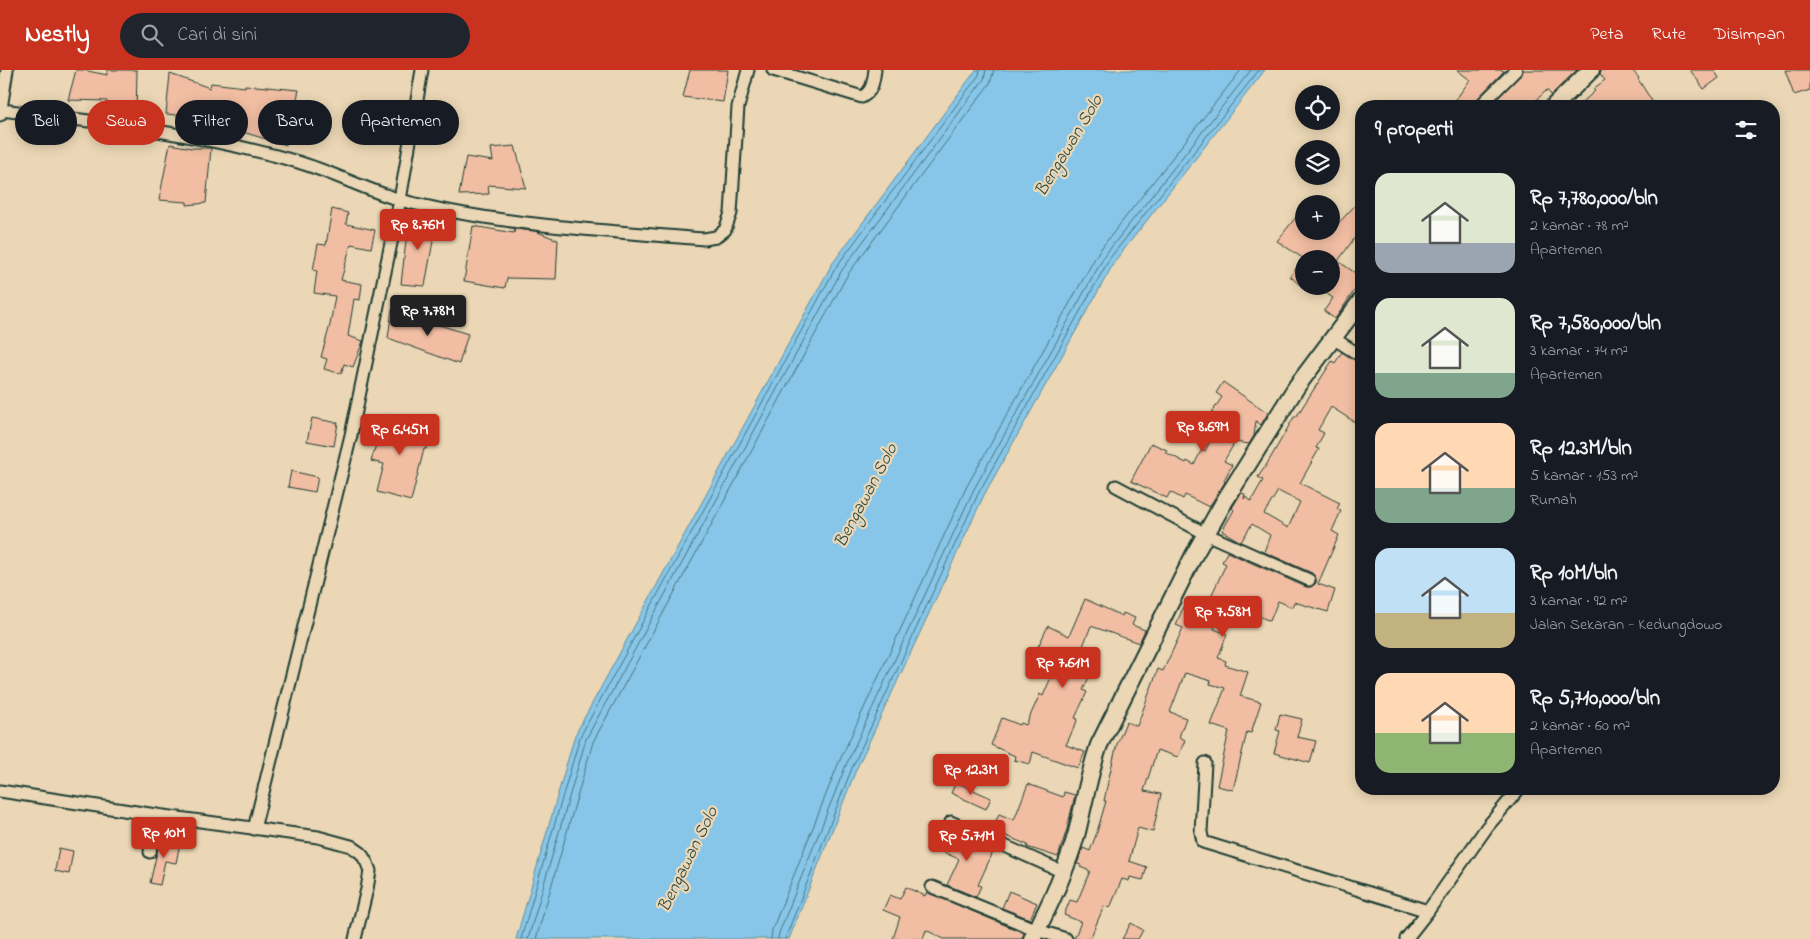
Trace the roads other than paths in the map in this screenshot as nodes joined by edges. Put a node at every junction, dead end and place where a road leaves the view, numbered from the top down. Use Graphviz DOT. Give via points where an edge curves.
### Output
graph roads {
  1 [pos="7,70"];
  2 [pos="422,70"];
  3 [pos="748,70"];
  4 [pos="773,70"];
  5 [pos="875,70"];
  6 [pos="1516,70"];
  7 [pos="1592,70"];
  8 [pos="1486,100"];
  9 [pos="1560,100"];
  10 [pos="1,113"];
  11 [pos="400,200"];
  12 [pos="1355,309"];
  13 [pos="1333,338"];
  14 [pos="1355,352"];
  15 [pos="1116,486"];
  16 [pos="1206,534"];
  17 [pos="1308,580"];
  18 [pos="1205,763"];
  19 [pos="0,790"];
  20 [pos="1514,795"];
  21 [pos="156,815"];
  22 [pos="951,822"];
  23 [pos="254,829"];
  24 [pos="150,852"];
  25 [pos="1063,872"];
  26 [pos="932,887"];
  27 [pos="1428,911"];
  28 [pos="1034,934"];
  29 [pos="354,939"];
  30 [pos="1066,939"];
  31 [pos="1406,939"];
  1 -- 10 [label="street"];
  2 -- 11 [label="street"];
  3 -- 11 [label="street" via="738,107 730,213 725,230 716,237 704,239 498,218"];
  4 -- 5 [label="street" via="862,97 873,87"];
  6 -- 8 [label="street"];
  7 -- 9 [label="street"];
  10 -- 11 [label="street" via="148,130 244,148 300,163"];
  11 -- 23 [label="street" via="351,435"];
  12 -- 13 [label="street"];
  13 -- 14 [label="street"];
  13 -- 16 [label="street" via="1297,386"];
  15 -- 16 [label="street"];
  16 -- 17 [label="street"];
  16 -- 25 [label="street" via="1099,745 1077,832"];
  18 -- 27 [label="street" via="1201,832 1204,842"];
  19 -- 21 [label="street"];
  20 -- 27 [label="street"];
  21 -- 23 [label="street"];
  21 -- 24 [label="street"];
  22 -- 25 [label="street"];
  23 -- 29 [label="street" via="318,837 344,843 361,853 370,875"];
  25 -- 28 [label="street"];
  26 -- 28 [label="street"];
  27 -- 31 [label="street"];
  28 -- 30 [label="street"];
}
